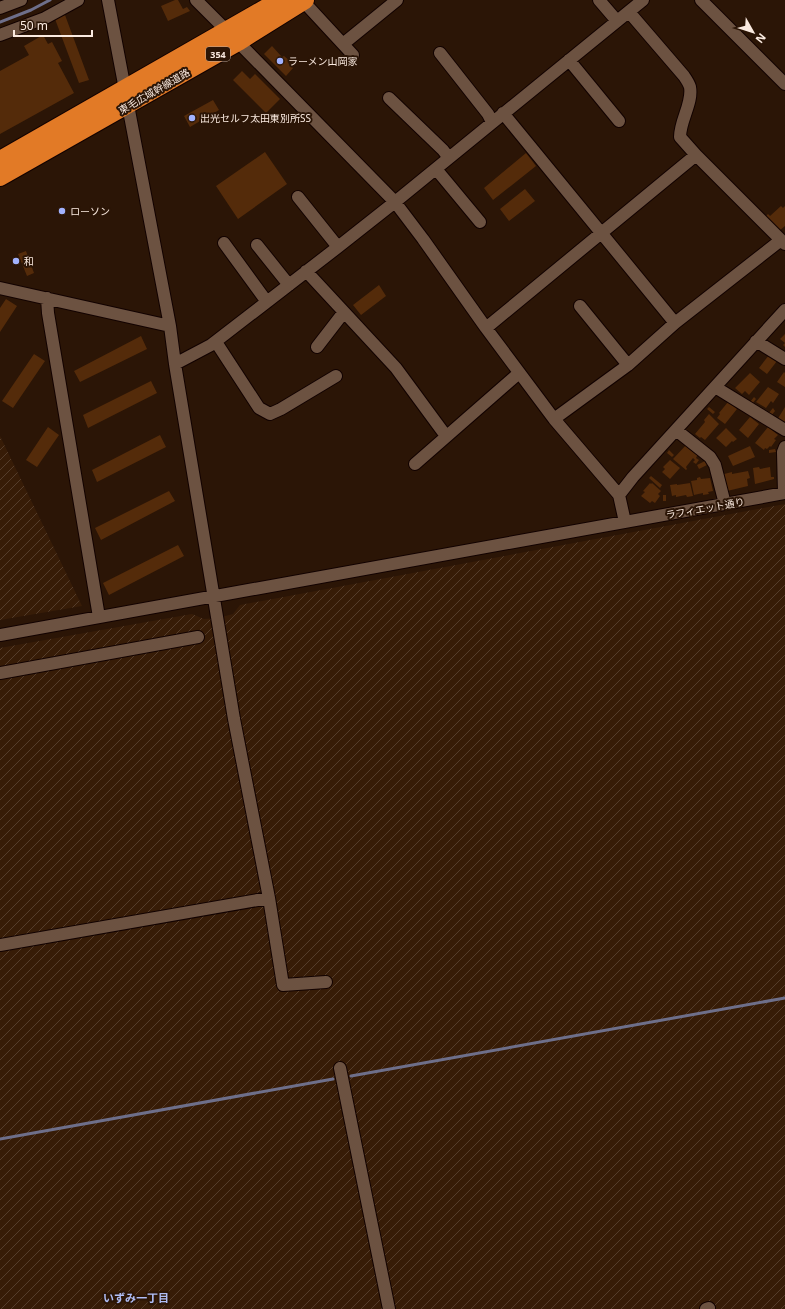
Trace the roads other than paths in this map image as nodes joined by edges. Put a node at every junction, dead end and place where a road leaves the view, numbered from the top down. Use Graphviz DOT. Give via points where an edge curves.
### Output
graph roads {
  1 [pos="21,0"];
  2 [pos="78,0"];
  3 [pos="108,0"];
  4 [pos="196,0"];
  5 [pos="280,0"];
  6 [pos="397,0"];
  7 [pos="599,0"];
  8 [pos="643,0"];
  9 [pos="701,0"];
  10 [pos="304,1"];
  11 [pos="0,8"];
  12 [pos="629,12"];
  13 [pos="617,21"];
  14 [pos="0,35"];
  15 [pos="232,37"];
  16 [pos="343,44"];
  17 [pos="440,53"];
  18 [pos="353,55"];
  19 [pos="568,60"];
  20 [pos="785,84"];
  21 [pos="126,98"];
  22 [pos="389,98"];
  23 [pos="503,113"];
  24 [pos="619,121"];
  25 [pos="492,122"];
  26 [pos="696,155"];
  27 [pos="449,158"];
  28 [pos="0,160"];
  29 [pos="436,169"];
  30 [pos="0,177"];
  31 [pos="298,197"];
  32 [pos="395,202"];
  33 [pos="480,222"];
  34 [pos="601,233"];
  35 [pos="783,242"];
  36 [pos="224,243"];
  37 [pos="257,245"];
  38 [pos="338,247"];
  39 [pos="306,271"];
  40 [pos="289,285"];
  41 [pos="0,288"];
  42 [pos="47,298"];
  43 [pos="267,302"];
  44 [pos="580,306"];
  45 [pos="785,310"];
  46 [pos="344,312"];
  47 [pos="674,323"];
  48 [pos="170,326"];
  49 [pos="486,328"];
  50 [pos="756,341"];
  51 [pos="216,342"];
  52 [pos="317,347"];
  53 [pos="785,359"];
  54 [pos="175,364"];
  55 [pos="628,365"];
  56 [pos="519,373"];
  57 [pos="336,376"];
  58 [pos="715,387"];
  59 [pos="554,419"];
  60 [pos="676,430"];
  61 [pos="785,430"];
  62 [pos="446,436"];
  63 [pos="785,446"];
  64 [pos="415,464"];
  65 [pos="784,493"];
  66 [pos="619,495"];
  67 [pos="725,504"];
  68 [pos="625,522"];
  69 [pos="214,596"];
  70 [pos="99,617"];
  71 [pos="0,635"];
  72 [pos="198,637"];
  73 [pos="0,673"];
  74 [pos="269,898"];
  75 [pos="0,945"];
  76 [pos="326,982"];
  77 [pos="340,1068"];
  78 [pos="389,1309"];
  1 -- 11 [label="street"];
  2 -- 14 [label="street" via="45,18"];
  3 -- 21 [label="street"];
  4 -- 15 [label="street"];
  5 -- 15 [label="highway, 東毛広域幹線道路 / 354"];
  6 -- 16 [label="street"];
  7 -- 13 [label="street"];
  8 -- 12 [label="street"];
  9 -- 20 [label="street"];
  10 -- 15 [label="highway, 東毛広域幹線道路 / 354"];
  10 -- 16 [label="street"];
  12 -- 13 [label="street"];
  12 -- 26 [label="street" via="684,76 690,87 680,137"];
  13 -- 19 [label="street"];
  15 -- 21 [label="highway, 東毛広域幹線道路 / 354"];
  15 -- 32 [label="street"];
  16 -- 18 [label="street"];
  17 -- 25 [label="street"];
  19 -- 23 [label="street"];
  19 -- 24 [label="street"];
  21 -- 28 [label="highway, 東毛広域幹線道路 / 354"];
  21 -- 30 [label="highway, 東毛広域幹線道路 / 354"];
  21 -- 48 [label="street"];
  22 -- 27 [label="street"];
  23 -- 25 [label="street"];
  23 -- 34 [label="street"];
  25 -- 27 [label="street"];
  26 -- 34 [label="street"];
  26 -- 35 [label="street"];
  27 -- 29 [label="street"];
  29 -- 32 [label="street"];
  29 -- 33 [label="street"];
  31 -- 38 [label="street"];
  32 -- 38 [label="street"];
  32 -- 49 [label="street"];
  34 -- 47 [label="street"];
  34 -- 49 [label="street"];
  35 -- 47 [label="street"];
  36 -- 43 [label="street"];
  37 -- 40 [label="street"];
  38 -- 39 [label="street"];
  39 -- 40 [label="street"];
  39 -- 46 [label="street"];
  40 -- 43 [label="street"];
  41 -- 42 [label="street"];
  42 -- 48 [label="street"];
  42 -- 70 [label="street"];
  43 -- 51 [label="street"];
  44 -- 55 [label="street"];
  45 -- 50 [label="street"];
  46 -- 52 [label="street"];
  46 -- 62 [label="street" via="396,368"];
  47 -- 55 [label="street"];
  48 -- 54 [label="street"];
  49 -- 56 [label="street"];
  50 -- 53 [label="street"];
  50 -- 58 [label="street"];
  51 -- 54 [label="street"];
  51 -- 57 [label="street" via="259,408 270,414"];
  54 -- 69 [label="street"];
  55 -- 59 [label="street"];
  56 -- 59 [label="street"];
  56 -- 62 [label="street"];
  58 -- 60 [label="street"];
  58 -- 61 [label="street"];
  59 -- 66 [label="street"];
  60 -- 66 [label="street"];
  60 -- 67 [label="street" via="710,457 715,465"];
  62 -- 64 [label="street"];
  63 -- 65 [label="street"];
  65 -- 67 [label="street, ラフィエット通り"];
  66 -- 68 [label="street"];
  67 -- 68 [label="street, ラフィエット通り"];
  68 -- 69 [label="street, ラフィエット通り"];
  69 -- 70 [label="street, ラフィエット通り"];
  69 -- 74 [label="street" via="234,719"];
  70 -- 71 [label="street, ラフィエット通り"];
  72 -- 73 [label="street"];
  74 -- 75 [label="street"];
  74 -- 76 [label="street" via="283,985"];
  77 -- 78 [label="street"];
}
